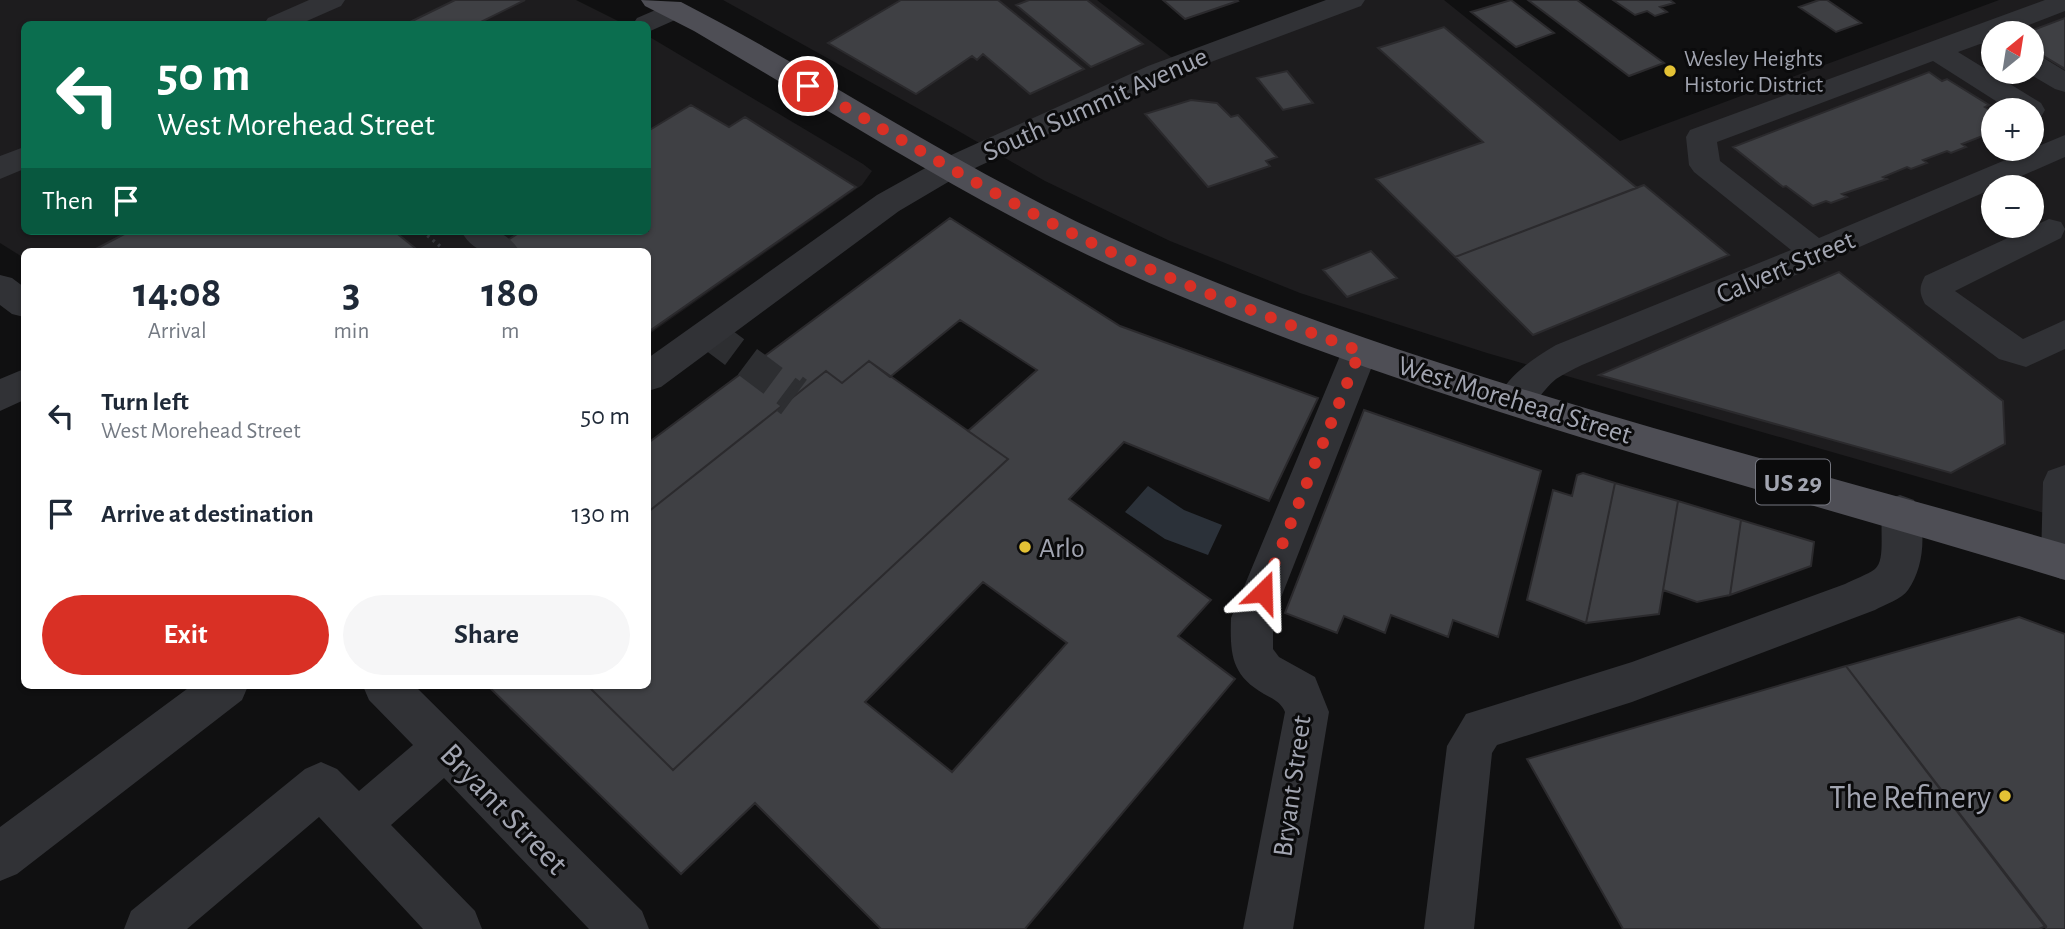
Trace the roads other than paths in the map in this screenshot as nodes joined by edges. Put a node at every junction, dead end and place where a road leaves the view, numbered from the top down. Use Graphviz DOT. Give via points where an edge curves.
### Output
graph roads {
  1 [pos="331,0"];
  2 [pos="1350,0"];
  3 [pos="2065,2"];
  4 [pos="664,5"];
  5 [pos="285,21"];
  6 [pos="650,21"];
  7 [pos="2022,21"];
  8 [pos="1981,38"];
  9 [pos="1935,50"];
  10 [pos="2044,70"];
  11 [pos="2065,83"];
  12 [pos="2011,98"];
  13 [pos="2044,119"];
  14 [pos="2065,132"];
  15 [pos="2065,145"];
  16 [pos="21,158"];
  17 [pos="949,168"];
  18 [pos="0,169"];
  19 [pos="2007,175"];
  20 [pos="1981,188"];
  21 [pos="2049,229"];
  22 [pos="482,235"];
  23 [pos="498,248"];
  24 [pos="1816,253"];
  25 [pos="0,287"];
  26 [pos="21,303"];
  27 [pos="2065,333"];
  28 [pos="1360,351"];
  29 [pos="651,371"];
  30 [pos="21,385"];
  31 [pos="0,397"];
  32 [pos="1514,400"];
  33 [pos="2065,481"];
  34 [pos="1900,512"];
  35 [pos="2063,562"];
  36 [pos="388,689"];
  37 [pos="203,692"];
  38 [pos="445,747"];
  39 [pos="356,824"];
  40 [pos="0,857"];
  41 [pos="149,929"];
  42 [pos="457,929"];
  43 [pos="624,929"];
  44 [pos="1268,929"];
  45 [pos="1450,929"];
  1 -- 5 [label="street"];
  2 -- 17 [label="street, South Summit Avenue" via="1158,72"];
  3 -- 7 [label="street"];
  4 -- 6 [label="street"];
  4 -- 17 [label="main road, West Morehead Street / US 29"];
  8 -- 9 [label="street"];
  9 -- 12 [label="street"];
  9 -- 24 [label="street" via="1701,137 1705,165"];
  10 -- 11 [label="street"];
  13 -- 14 [label="street"];
  15 -- 19 [label="street, Calvert Street"];
  16 -- 18 [label="street"];
  17 -- 28 [label="main road, West Morehead Street / US 29" via="1122,257"];
  17 -- 29 [label="street, South Summit Avenue" via="888,203"];
  20 -- 24 [label="street, Calvert Street"];
  21 -- 27 [label="street" via="1937,285 1937,295 2012,350 2026,354"];
  22 -- 23 [label="street"];
  24 -- 32 [label="street, Calvert Street" via="1569,355 1543,370"];
  25 -- 26 [label="street"];
  28 -- 32 [label="main road, West Morehead Street / US 29"];
  28 -- 44 [label="street, Bryant Street" via="1252,618 1252,654 1264,671 1299,691 1307,712"];
  30 -- 31 [label="street"];
  32 -- 34 [label="main road, West Morehead Street / US 29"];
  33 -- 35 [label="street"];
  34 -- 35 [label="main road, West Morehead Street / US 29"];
  34 -- 45 [label="street" via="1902,556 1892,580 1860,597 1632,682 1482,729 1470,746"];
  36 -- 38 [label="street, Bryant Street"];
  37 -- 40 [label="street"];
  38 -- 39 [label="street"];
  38 -- 43 [label="street, Bryant Street"];
  39 -- 41 [label="street" via="321,785"];
  39 -- 42 [label="street"];
}
